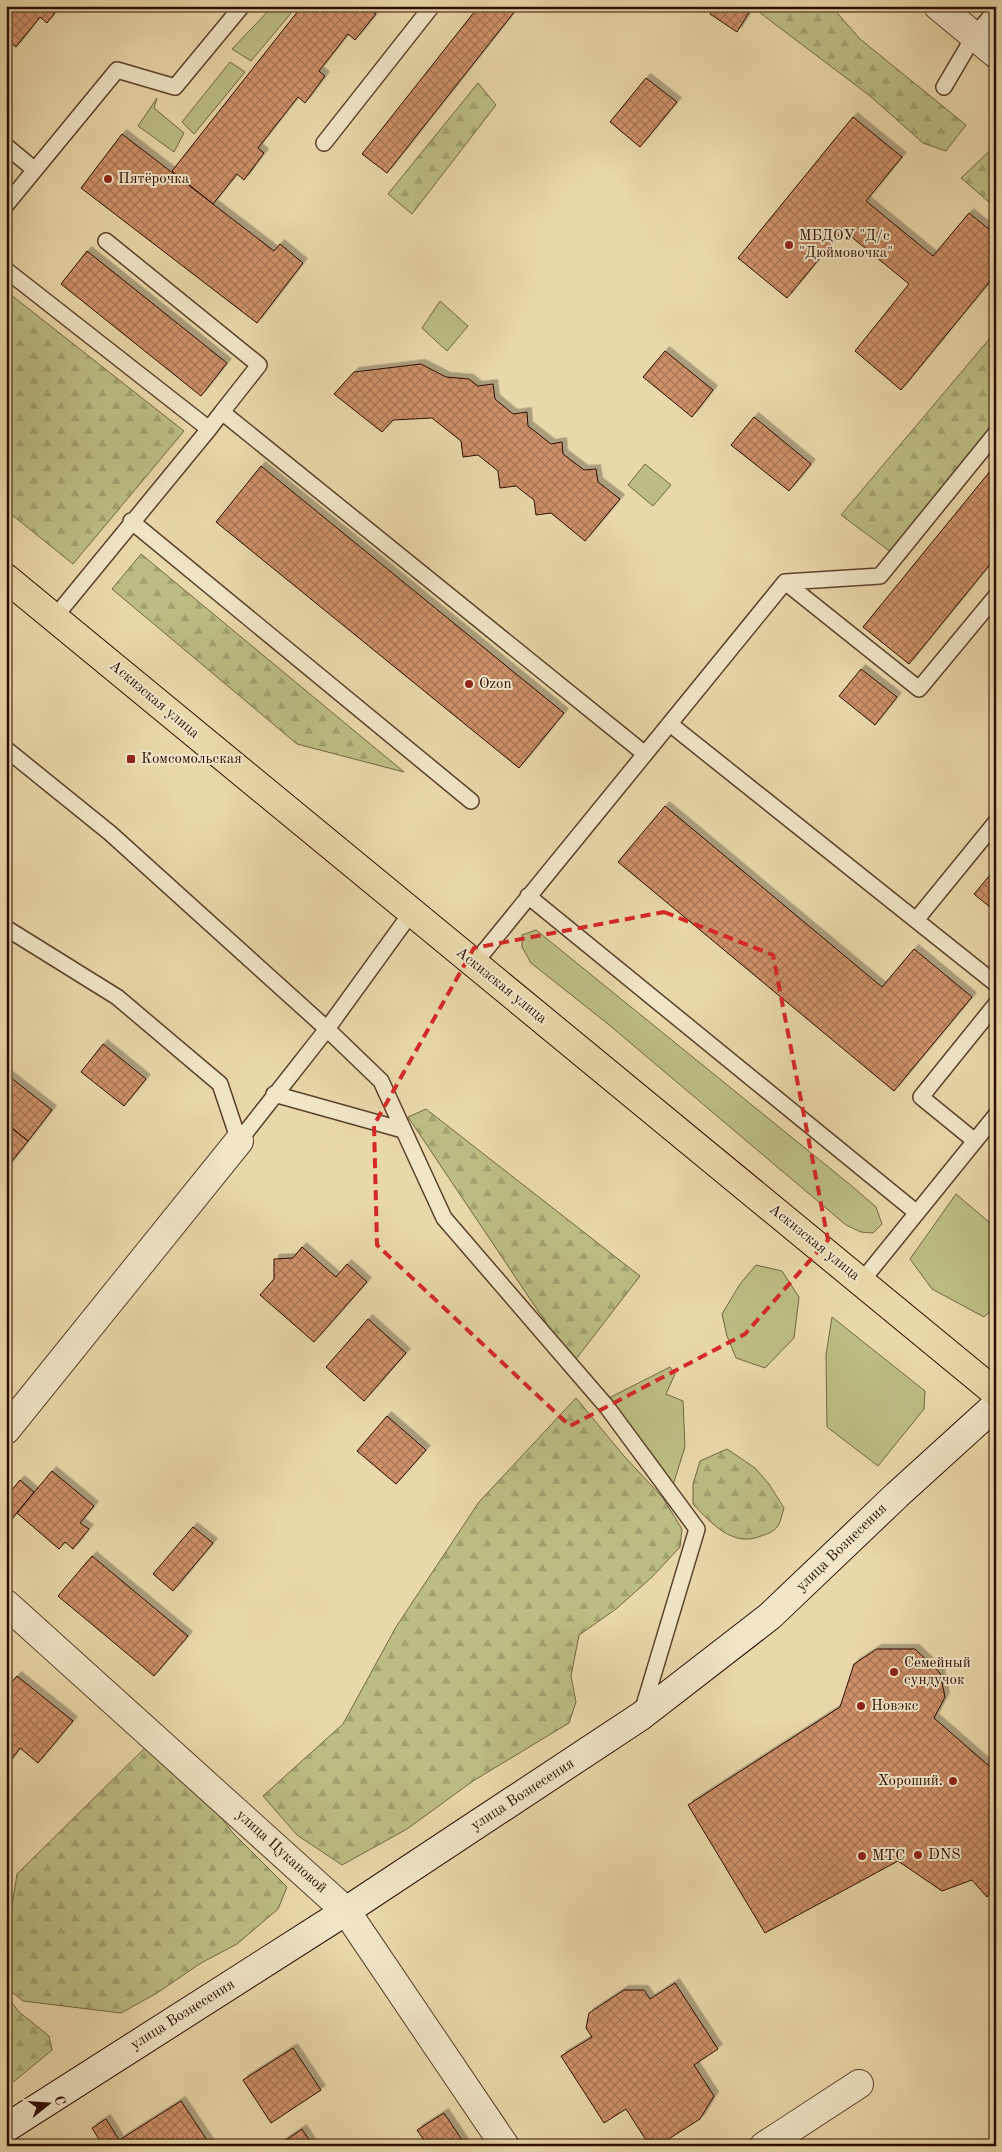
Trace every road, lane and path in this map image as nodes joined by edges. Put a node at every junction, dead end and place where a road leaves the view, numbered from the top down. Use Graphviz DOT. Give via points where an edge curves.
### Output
graph roads {
  1 [pos="242,6"];
  2 [pos="432,6"];
  3 [pos="938,6"];
  4 [pos="996,10"];
  5 [pos="974,36"];
  6 [pos="996,54"];
  7 [pos="944,87"];
  8 [pos="324,143"];
  9 [pos="6,146"];
  10 [pos="35,170"];
  11 [pos="6,205"];
  12 [pos="106,241"];
  13 [pos="6,270"];
  14 [pos="222,412"];
  15 [pos="209,428"];
  16 [pos="996,434"];
  17 [pos="131,522"];
  18 [pos="6,578"];
  19 [pos="785,582"];
  20 [pos="996,596"];
  21 [pos="54,618"];
  22 [pos="670,724"];
  23 [pos="6,749"];
  24 [pos="645,754"];
  25 [pos="470,801"];
  26 [pos="996,822"];
  27 [pos="528,896"];
  28 [pos="411,913"];
  29 [pos="916,920"];
  30 [pos="6,928"];
  31 [pos="474,964"];
  32 [pos="996,984"];
  33 [pos="996,1004"];
  34 [pos="327,1029"];
  35 [pos="274,1094"];
  36 [pos="996,1115"];
  37 [pos="403,1130"];
  38 [pos="238,1141"];
  39 [pos="975,1141"];
  40 [pos="917,1213"];
  41 [pos="861,1282"];
  42 [pos="996,1394"];
  43 [pos="996,1405"];
  44 [pos="6,1430"];
  45 [pos="6,1604"];
  46 [pos="641,1716"];
  47 [pos="346,1911"];
  48 [pos="859,2084"];
  49 [pos="6,2128"];
  50 [pos="505,2146"];
  51 [pos="764,2146"];
  1 -- 10 [label="lane" via="175,87 117,70"];
  2 -- 8 [label="lane"];
  3 -- 5 [label="street"];
  4 -- 5 [label="lane"];
  5 -- 6 [label="street"];
  5 -- 7 [label="lane"];
  9 -- 10 [label="lane"];
  10 -- 11 [label="lane"];
  12 -- 14 [label="lane" via="259,365"];
  13 -- 15 [label="lane"];
  14 -- 15 [label="lane"];
  14 -- 24 [label="lane"];
  15 -- 17 [label="lane"];
  16 -- 19 [label="lane" via="880,576"];
  17 -- 21 [label="lane"];
  17 -- 25 [label="lane"];
  18 -- 21 [label="main road, Аскизская улица"];
  19 -- 20 [label="lane" via="919,689"];
  19 -- 22 [label="lane"];
  21 -- 28 [label="main road, Аскизская улица"];
  22 -- 24 [label="lane"];
  22 -- 29 [label="lane"];
  23 -- 34 [label="lane" via="110,834"];
  24 -- 27 [label="lane"];
  26 -- 29 [label="lane"];
  27 -- 31 [label="lane"];
  27 -- 40 [label="lane"];
  28 -- 31 [label="main road, Аскизская улица"];
  28 -- 34 [label="lane"];
  29 -- 32 [label="lane"];
  30 -- 38 [label="lane" via="117,997 220,1084"];
  31 -- 41 [label="main road, Аскизская улица"];
  33 -- 39 [label="lane" via="920,1097"];
  34 -- 35 [label="lane"];
  34 -- 37 [label="lane" via="381,1082"];
  35 -- 37 [label="lane"];
  35 -- 38 [label="lane"];
  36 -- 39 [label="lane"];
  37 -- 46 [label="lane" via="444,1218 607,1407 697,1528"];
  38 -- 44 [label="street"];
  39 -- 40 [label="lane"];
  40 -- 41 [label="lane"];
  41 -- 42 [label="main road, Аскизская улица"];
  43 -- 46 [label="street, улица Вознесения" via="770,1616"];
  45 -- 47 [label="street, улица Цукановой"];
  46 -- 47 [label="street, улица Вознесения"];
  47 -- 49 [label="street, улица Вознесения"];
  47 -- 50 [label="street, улица Цукановой"];
  48 -- 51 [label="street"];
}
